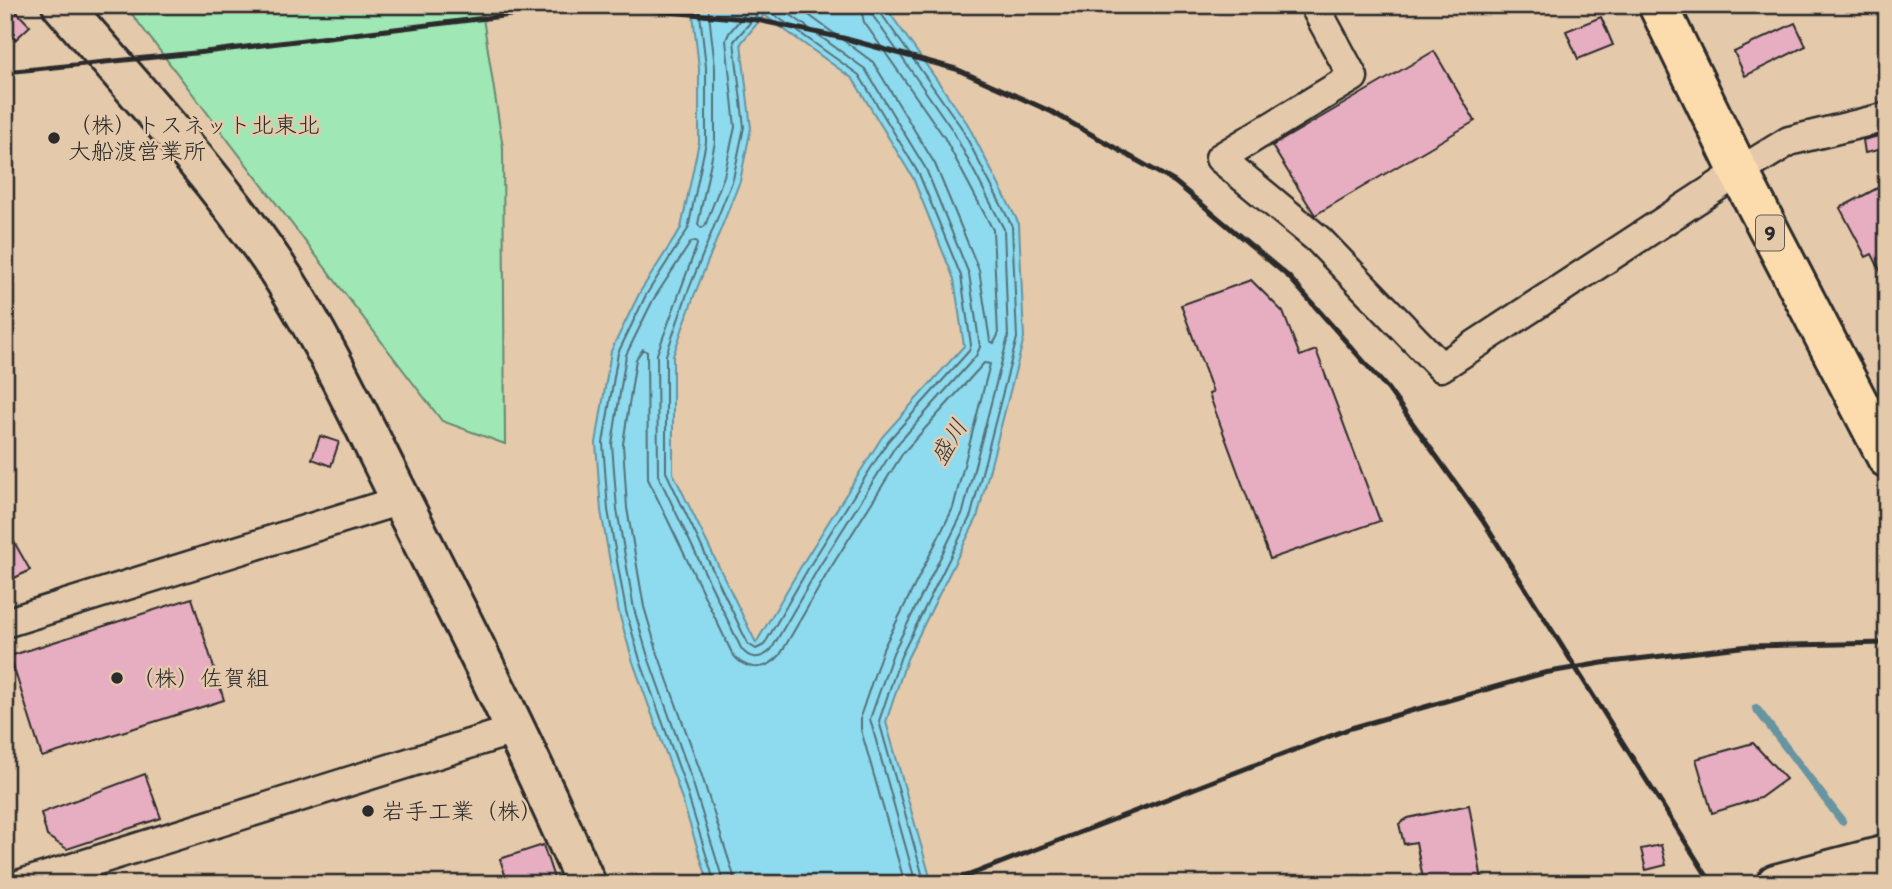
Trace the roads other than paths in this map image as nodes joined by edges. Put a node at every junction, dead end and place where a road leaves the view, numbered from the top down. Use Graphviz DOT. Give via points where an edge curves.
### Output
graph roads {
  1 [pos="62,5"];
  2 [pos="1314,5"];
  3 [pos="1658,5"];
  4 [pos="1887,117"];
  5 [pos="1739,172"];
  6 [pos="1887,458"];
  7 [pos="401,500"];
  8 [pos="5,623"];
  9 [pos="517,729"];
  10 [pos="1887,855"];
  11 [pos="21,884"];
  12 [pos="586,884"];
  13 [pos="1776,884"];
  1 -- 7 [label="street" via="210,178 270,258 316,330"];
  2 -- 5 [label="street" via="1353,77 1220,158 1319,240 1441,367"];
  3 -- 5 [label="main road, 9"];
  4 -- 5 [label="street" via="1789,141"];
  5 -- 6 [label="main road, 9"];
  7 -- 8 [label="street"];
  7 -- 9 [label="street"];
  9 -- 11 [label="street"];
  9 -- 12 [label="street"];
  10 -- 13 [label="street"];
}
